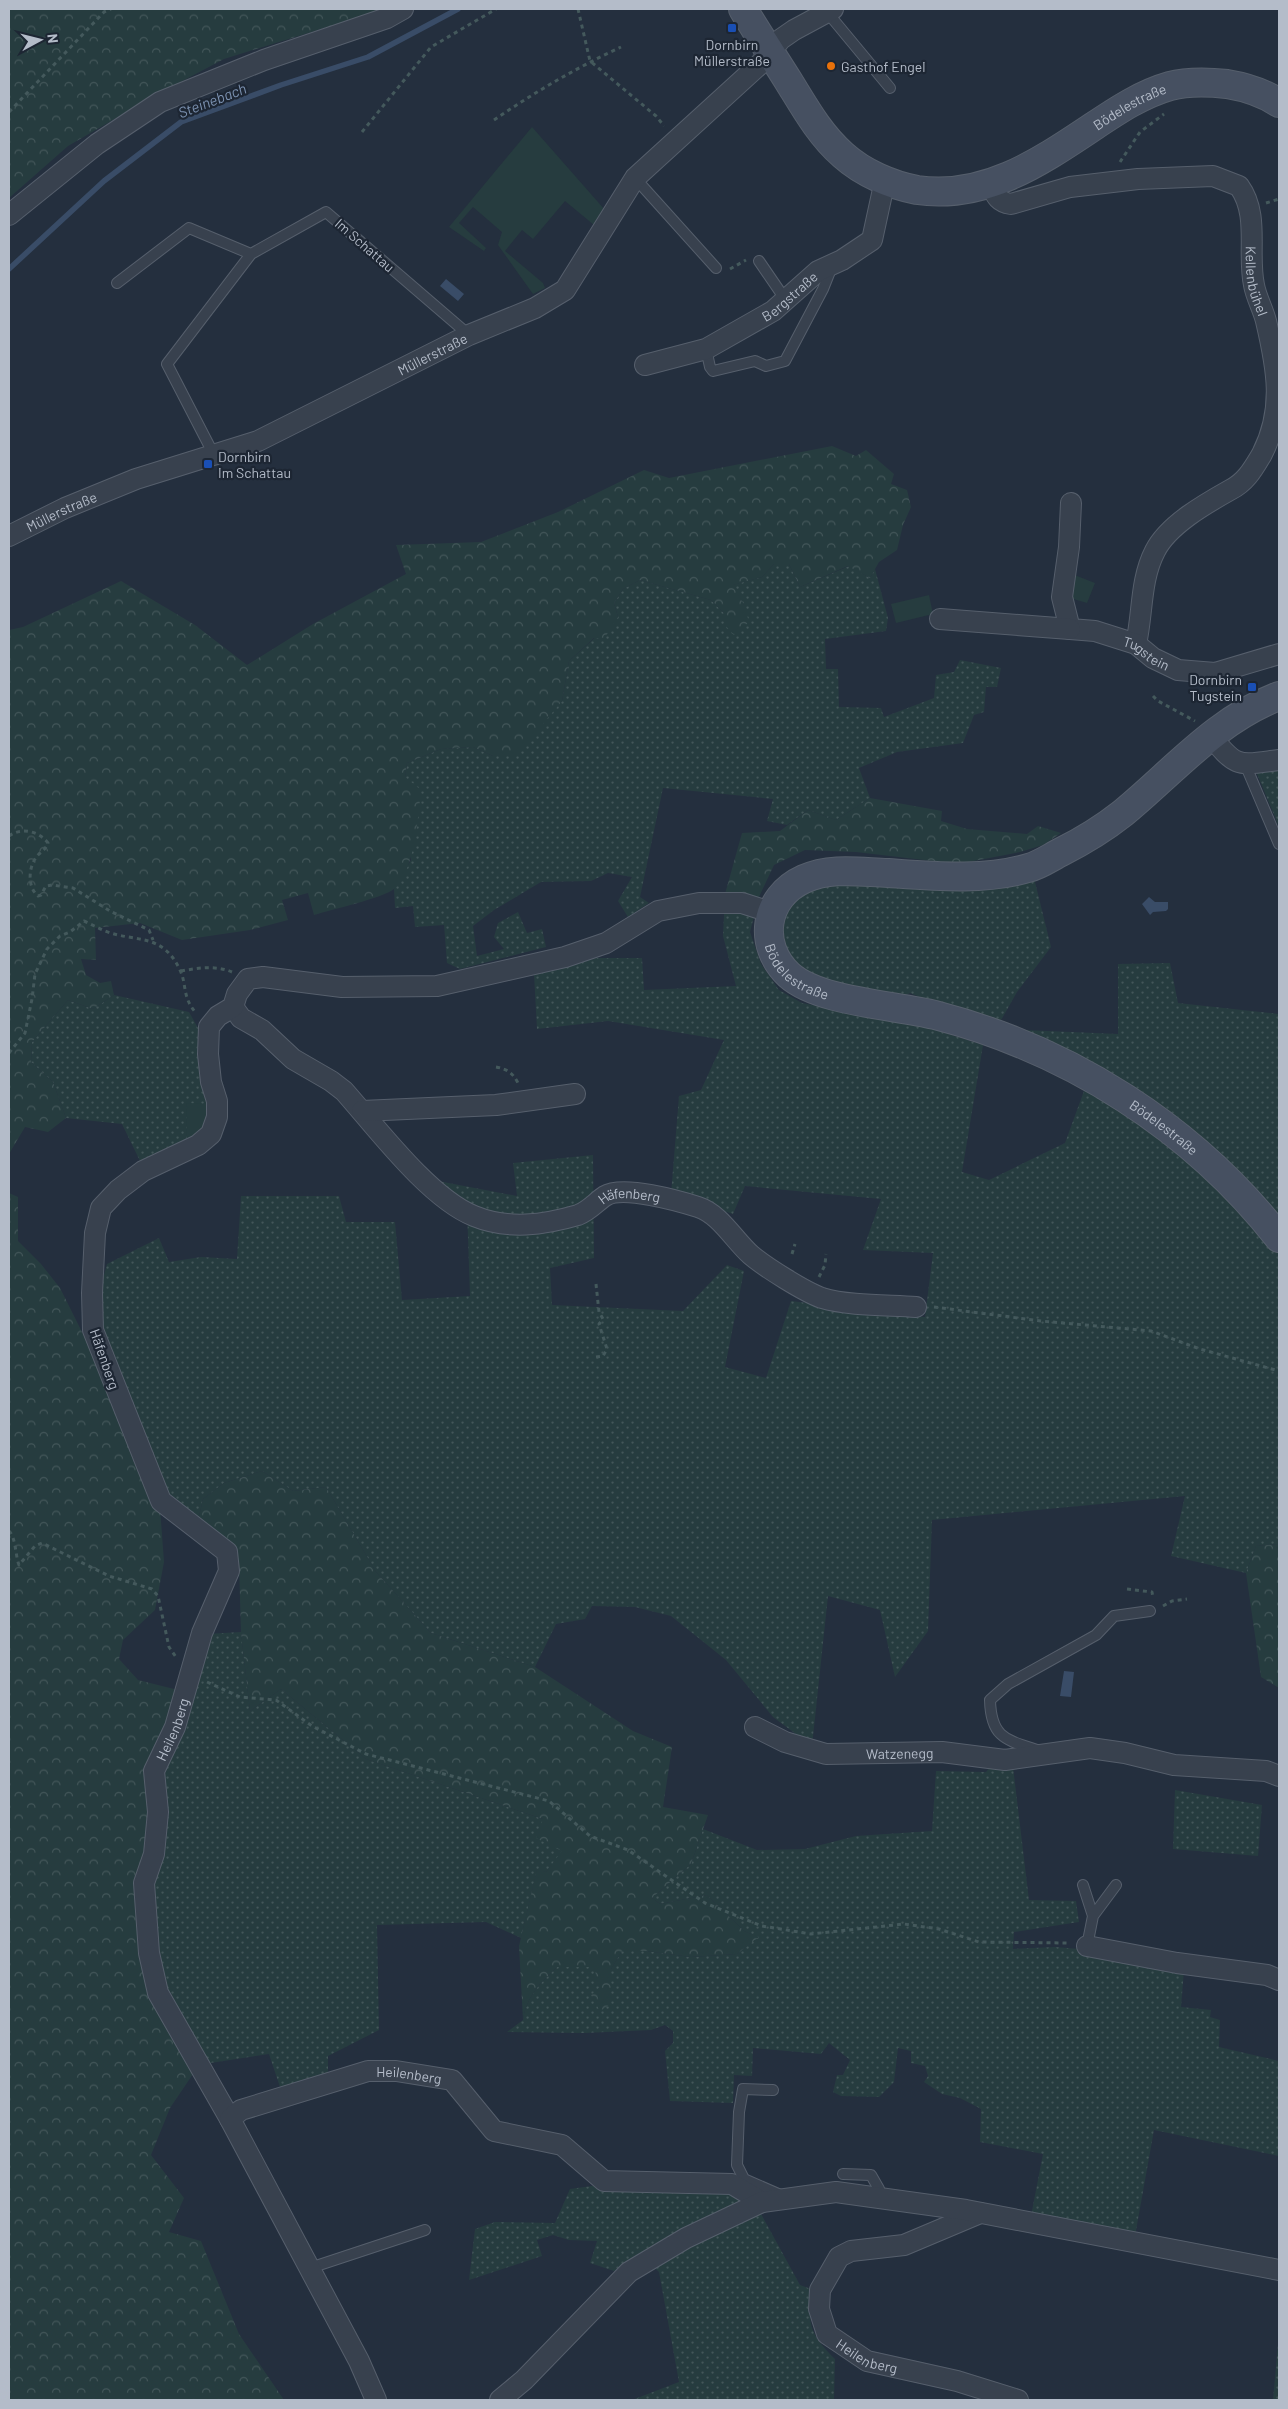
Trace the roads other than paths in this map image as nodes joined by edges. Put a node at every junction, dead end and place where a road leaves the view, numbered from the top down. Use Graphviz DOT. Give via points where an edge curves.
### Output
graph roads {
  1 [pos="403,9"];
  2 [pos="743,9"];
  3 [pos="830,10"];
  4 [pos="769,53"];
  5 [pos="890,88"];
  6 [pos="1279,104"];
  7 [pos="635,178"];
  8 [pos="885,180"];
  9 [pos="991,185"];
  10 [pos="9,215"];
  11 [pos="250,254"];
  12 [pos="759,261"];
  13 [pos="834,264"];
  14 [pos="716,268"];
  15 [pos="117,283"];
  16 [pos="785,299"];
  17 [pos="469,335"];
  18 [pos="706,349"];
  19 [pos="645,364"];
  20 [pos="212,454"];
  21 [pos="1071,503"];
  22 [pos="9,536"];
  23 [pos="940,619"];
  24 [pos="1070,629"];
  25 [pos="1136,644"];
  26 [pos="1279,654"];
  27 [pos="1279,696"];
  28 [pos="1203,729"];
  29 [pos="1279,760"];
  30 [pos="1245,764"];
  31 [pos="1279,844"];
  32 [pos="770,912"];
  33 [pos="233,1006"];
  34 [pos="575,1094"];
  35 [pos="362,1111"];
  36 [pos="1279,1238"];
  37 [pos="916,1307"];
  38 [pos="1150,1611"];
  39 [pos="191,1676"];
  40 [pos="755,1727"];
  41 [pos="1048,1754"];
  42 [pos="1279,1776"];
  43 [pos="1082,1885"];
  44 [pos="1116,1885"];
  45 [pos="1093,1916"];
  46 [pos="1087,1946"];
  47 [pos="1279,1980"];
  48 [pos="772,2090"];
  49 [pos="230,2119"];
  50 [pos="843,2174"];
  51 [pos="789,2198"];
  52 [pos="877,2198"];
  53 [pos="762,2202"];
  54 [pos="980,2213"];
  55 [pos="425,2230"];
  56 [pos="310,2268"];
  57 [pos="1279,2270"];
  58 [pos="376,2400"];
  59 [pos="500,2400"];
  60 [pos="1018,2400"];
  1 -- 10 [label="street" via="387,18 264,60 160,102 97,144"];
  2 -- 4 [label="main road"];
  3 -- 4 [label="street, Müllerstraße" via="794,30"];
  3 -- 5 [label="lane"];
  4 -- 7 [label="street, Müllerstraße"];
  4 -- 8 [label="main road" via="807,113 834,146 854,164"];
  6 -- 9 [label="main road, Bödelestraße" via="1258,92 1232,85 1205,82 1170,86 1132,102 1045,157"];
  7 -- 14 [label="lane"];
  7 -- 17 [label="street, Müllerstraße" via="565,290 535,308"];
  8 -- 9 [label="main road" via="938,192"];
  8 -- 13 [label="street, Bergstraße" via="872,240"];
  9 -- 25 [label="street, Kellenbühel" via="1002,202 1011,204 1070,187 1213,176 1239,186 1250,206 1254,284 1266,321 1276,372 1276,421 1250,474 1234,488 1199,507 1161,540 1154,552 1142,594"];
  11 -- 15 [label="lane" via="188,228"];
  11 -- 17 [label="lane, Im Schattau" via="326,212"];
  11 -- 20 [label="lane, Im Schattau" via="167,364"];
  12 -- 16 [label="lane"];
  13 -- 16 [label="street, Bergstraße" via="818,271"];
  13 -- 18 [label="lane" via="785,361 766,366 755,362 713,372"];
  16 -- 18 [label="street, Bergstraße" via="773,311"];
  17 -- 20 [label="street, Müllerstraße" via="258,441"];
  18 -- 19 [label="street, Bergstraße"];
  20 -- 22 [label="street, Müllerstraße" via="136,479 64,508"];
  21 -- 24 [label="street" via="1062,596"];
  23 -- 24 [label="street, Tugstein"];
  24 -- 25 [label="street, Tugstein" via="1096,631"];
  25 -- 26 [label="street, Tugstein" via="1153,658 1178,670 1215,673"];
  27 -- 28 [label="main road"];
  28 -- 30 [label="street" via="1228,758"];
  28 -- 32 [label="main road" via="1123,813 1087,839 1029,868 972,876 833,870 803,879 782,893"];
  29 -- 30 [label="street"];
  30 -- 31 [label="lane"];
  32 -- 33 [label="street" via="742,903 700,903 658,911 598,946 437,986 342,987 263,977 248,980 237,994"];
  32 -- 36 [label="main road, Bödelestraße" via="769,939 775,958 789,975 805,986 974,1026 1016,1041 1086,1075 1117,1092 1200,1153"];
  33 -- 35 [label="street, Häfenberg" via="241,1018 262,1030 294,1059 331,1080"];
  33 -- 39 [label="street, Häfenberg" via="209,1027 211,1082 217,1101 217,1117 211,1134 198,1145 143,1172 118,1190 101,1208 95,1233 94,1330 161,1501 227,1552 229,1571 202,1633"];
  34 -- 35 [label="street" via="496,1105"];
  35 -- 37 [label="street, Häfenberg" via="431,1187 473,1216 518,1225 541,1224 582,1214 607,1195 626,1192 664,1198 700,1208 716,1218 752,1256 822,1298"];
  38 -- 41 [label="lane, Watzenegg" via="1114,1616 1096,1635 1008,1684 990,1700 990,1715 995,1729 1006,1740"];
  39 -- 49 [label="street, Heilenberg" via="176,1726 154,1771 158,1812 154,1854 144,1883 148,1943 158,1993"];
  40 -- 41 [label="street, Watzenegg" via="785,1742 826,1754 942,1752 1005,1760"];
  41 -- 42 [label="street, Watzenegg" via="1090,1748 1174,1765 1266,1771"];
  43 -- 45 [label="lane"];
  44 -- 45 [label="lane"];
  45 -- 46 [label="lane"];
  46 -- 47 [label="street" via="1266,1975"];
  48 -- 51 [label="lane" via="743,2089 737,2165 744,2179"];
  49 -- 53 [label="street, Heilenberg" via="241,2110 368,2071 396,2071 452,2080 494,2131 562,2145 604,2181 732,2184"];
  49 -- 56 [label="street, Heilenberg"];
  50 -- 52 [label="lane" via="871,2175 879,2188"];
  51 -- 52 [label="street" via="836,2192"];
  51 -- 53 [label="street"];
  52 -- 54 [label="street"];
  53 -- 59 [label="street" via="686,2238 629,2272 524,2380"];
  54 -- 57 [label="street"];
  54 -- 60 [label="street, Heilenberg" via="904,2244 851,2251 839,2257 820,2290 819,2309 827,2334 867,2361 957,2381"];
  55 -- 56 [label="lane"];
  56 -- 58 [label="street, Heilenberg"];
}
